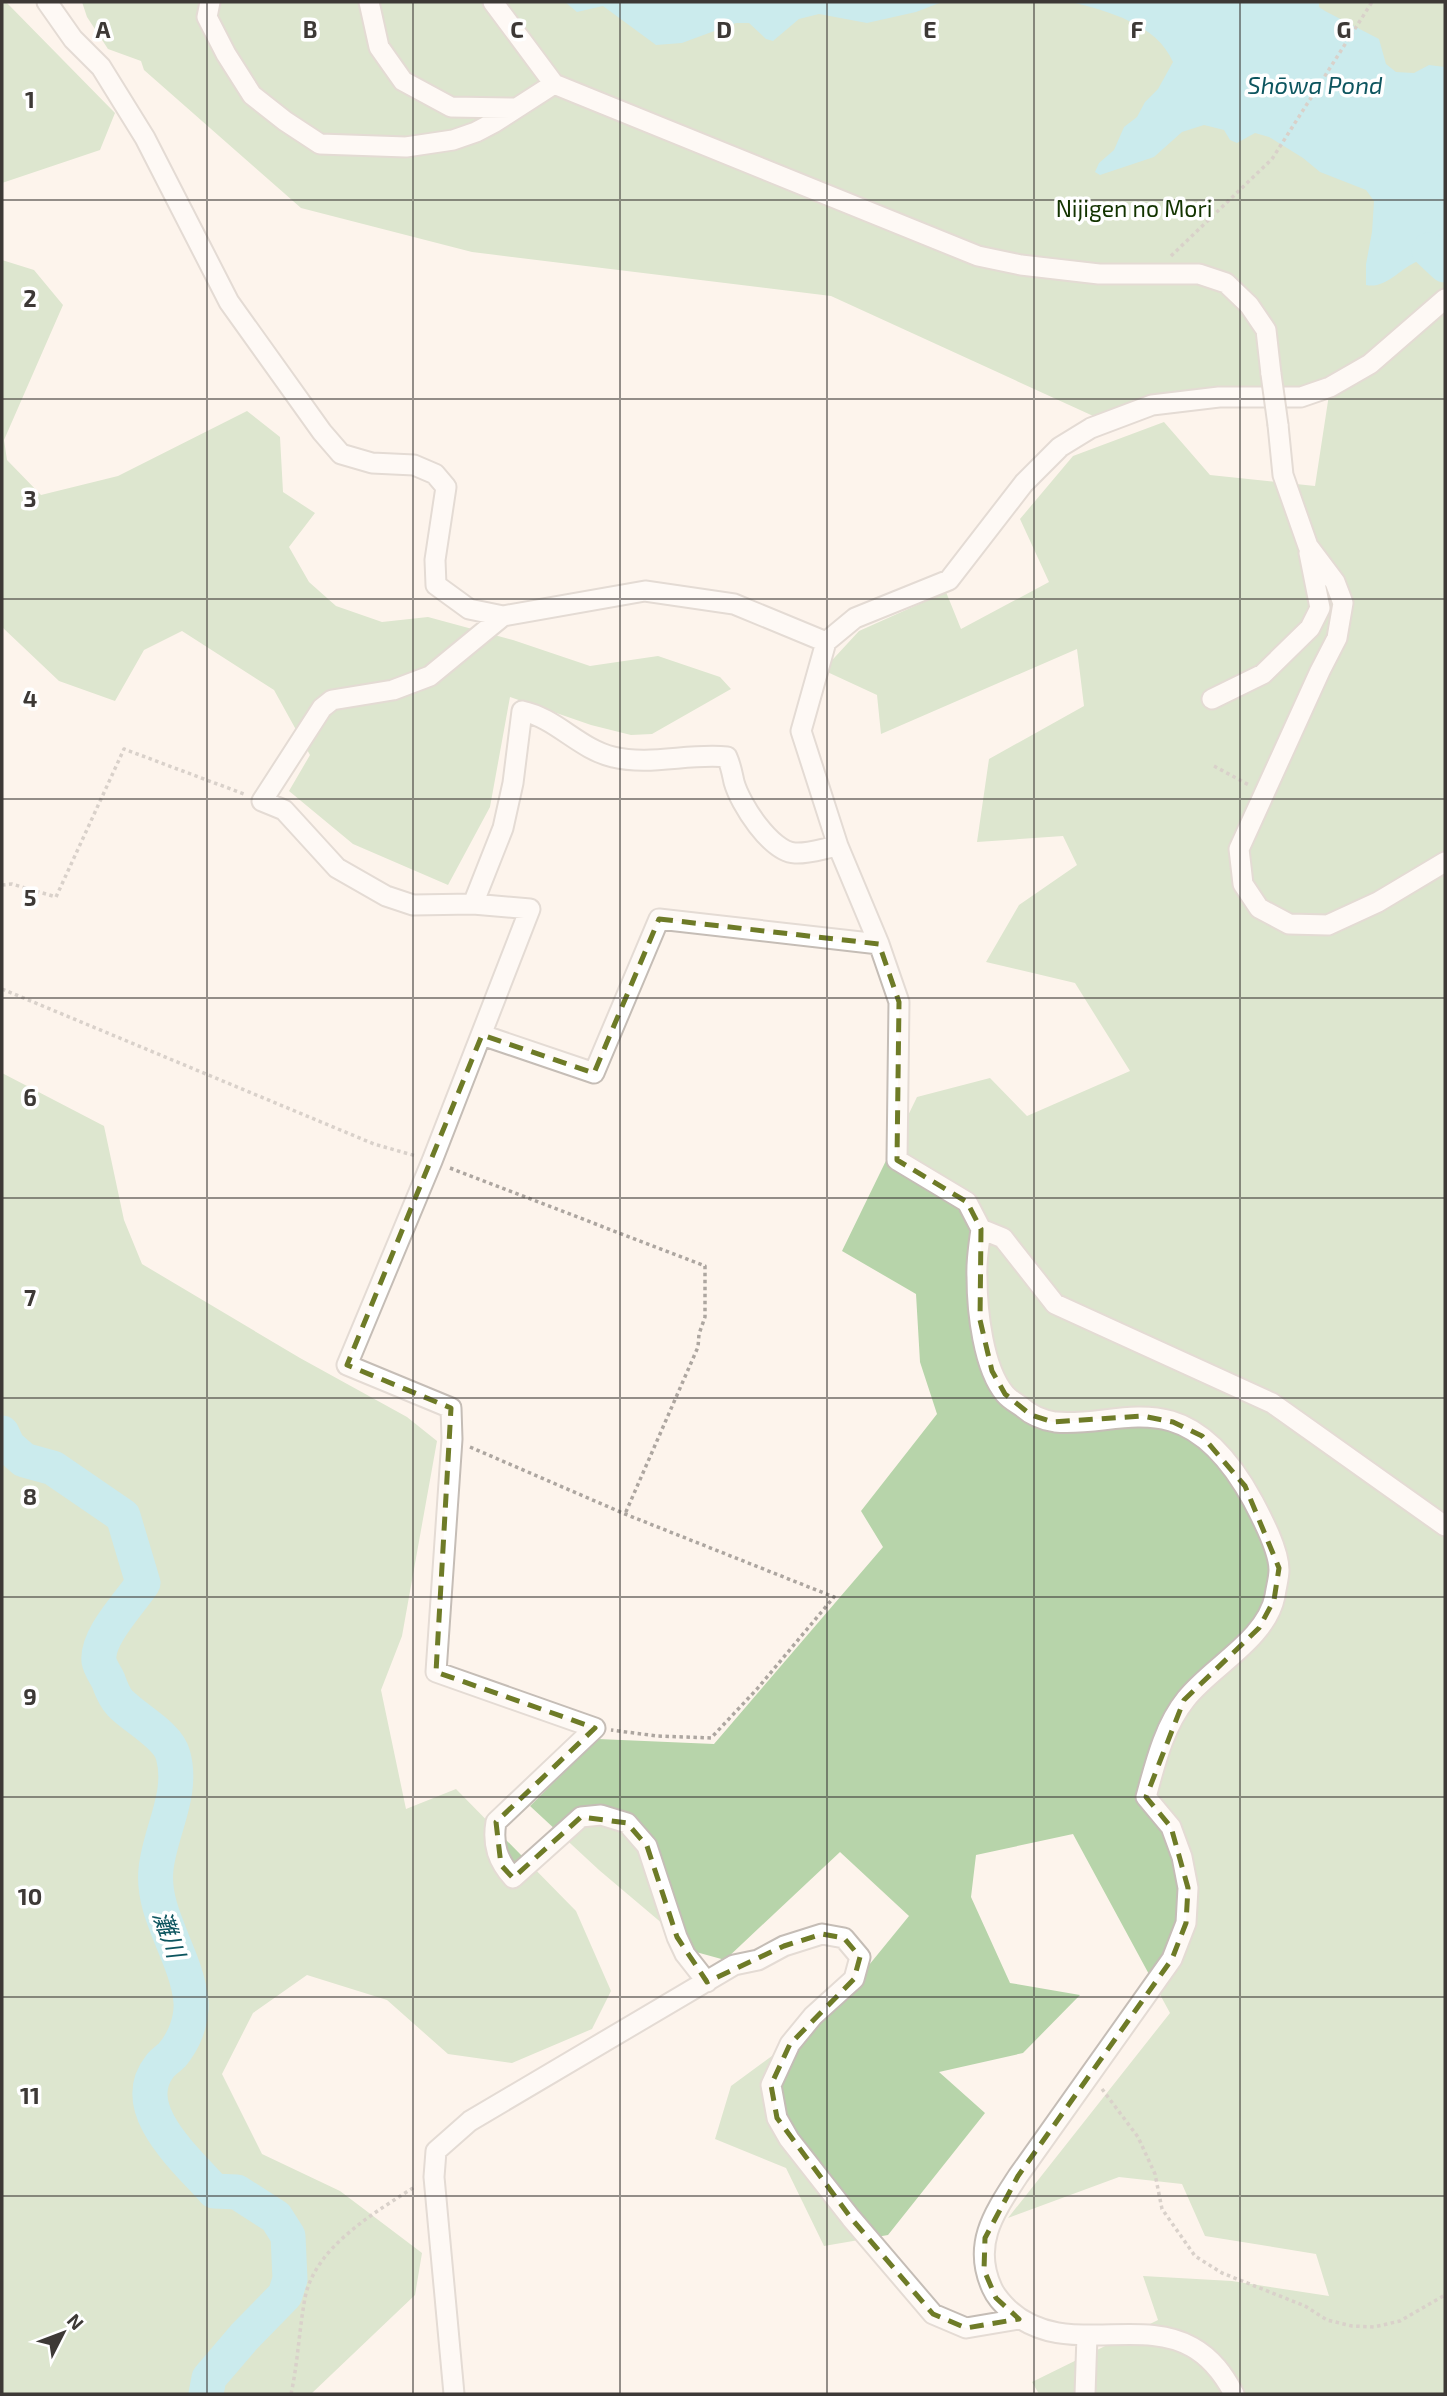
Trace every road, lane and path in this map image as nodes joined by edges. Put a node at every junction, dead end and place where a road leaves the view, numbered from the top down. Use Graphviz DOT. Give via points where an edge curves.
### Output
graph roads {
  1 [pos="47,2"];
  2 [pos="210,2"];
  3 [pos="369,2"];
  4 [pos="493,2"];
  5 [pos="1371,4"];
  6 [pos="554,85"];
  7 [pos="517,108"];
  8 [pos="1155,272"];
  9 [pos="1445,299"];
  10 [pos="1308,546"];
  11 [pos="503,616"];
  12 [pos="826,642"];
  13 [pos="1212,699"];
  14 [pos="1214,766"];
  15 [pos="1264,794"];
  16 [pos="262,801"];
  17 [pos="838,846"];
  18 [pos="1445,862"];
  19 [pos="2,885"];
  20 [pos="473,904"];
  21 [pos="879,944"];
  22 [pos="2,989"];
  23 [pos="482,1035"];
  24 [pos="432,1161"];
  25 [pos="981,1229"];
  26 [pos="452,1439"];
  27 [pos="625,1514"];
  28 [pos="1445,1526"];
  29 [pos="595,1728"];
  30 [pos="708,1982"];
  31 [pos="1091,2073"];
  32 [pos="434,2177"];
  33 [pos="1445,2295"];
  34 [pos="1019,2319"];
  35 [pos="1087,2336"];
  36 [pos="291,2394"];
  37 [pos="454,2394"];
  38 [pos="1085,2394"];
  39 [pos="1234,2394"];
  1 -- 11 [label="street" via="73,39 101,67 145,138 229,302 322,432 341,454 372,463 414,465 435,474 446,487 435,560 436,585 469,610"];
  2 -- 7 [label="street" via="207,17 252,95 320,144 431,145 476,132"];
  3 -- 7 [label="street" via="379,47 402,81 451,107"];
  4 -- 6 [label="street"];
  5 -- 8 [label="path" via="1272,159"];
  6 -- 7 [label="street"];
  6 -- 8 [label="street" via="978,256 1099,274"];
  8 -- 10 [label="street, bridge" via="1199,274 1226,283 1266,330 1283,475"];
  9 -- 12 [label="street" via="1370,365 1330,387 1301,397 1219,397 1152,405 1091,428 1060,447 1024,483 949,580 855,618"];
  10 -- 13 [label="street" via="1320,608 1310,628 1263,674"];
  10 -- 15 [label="street" via="1335,582 1343,603 1339,627"];
  11 -- 12 [label="street" via="645,591 734,604"];
  11 -- 16 [label="street" via="430,676 393,690 332,699"];
  12 -- 17 [label="street" via="801,731"];
  14 -- 15 [label="path"];
  15 -- 18 [label="street" via="1239,849 1243,884 1259,908 1289,924 1328,925"];
  16 -- 19 [label="path" via="124,749 56,897"];
  16 -- 20 [label="street" via="284,810 337,868 386,896 413,905"];
  17 -- 20 [label="street" via="794,854 774,844 752,820 727,757 705,754 637,761 614,757 594,751 537,714 522,711 503,828"];
  17 -- 21 [label="street"];
  20 -- 23 [label="street" via="530,909"];
  21 -- 23 [label="street" via="659,919 594,1073"];
  21 -- 25 [label="street" via="899,1002 897,1160 967,1202"];
  22 -- 24 [label="path" via="374,1144"];
  23 -- 24 [label="street"];
  24 -- 26 [label="street" via="347,1365 451,1408"];
  24 -- 27 [label="path" via="705,1266 705,1317 698,1347"];
  25 -- 28 [label="street" via="1003,1238 1055,1304 1272,1404"];
  25 -- 31 [label="street" via="976,1276 980,1320 992,1371 1005,1394 1031,1415 1053,1422 1142,1416 1173,1422 1202,1436 1245,1486 1279,1568 1274,1600 1259,1628 1184,1700 1169,1727 1146,1797 1171,1827 1182,1857 1188,1888 1186,1923 1172,1959"];
  26 -- 27 [label="path"];
  26 -- 29 [label="street" via="436,1672"];
  27 -- 29 [label="path" via="834,1597 711,1738"];
  29 -- 30 [label="street" via="496,1822 494,1836 501,1865 513,1878 581,1817 601,1815 627,1823 647,1846 685,1954"];
  30 -- 32 [label="street" via="470,2121 436,2151"];
  30 -- 34 [label="street" via="734,1965 758,1960 784,1946 822,1934 844,1938 860,1957 854,1979 790,2044 771,2085 777,2118 850,2218 933,2314 966,2328"];
  31 -- 33 [label="path" via="1138,2137 1155,2174 1162,2209 1195,2256 1222,2273 1305,2306 1327,2320 1352,2326 1400,2321"];
  31 -- 34 [label="street" via="998,2207 985,2238 984,2270 996,2298"];
  32 -- 36 [label="path" via="337,2241 312,2277 305,2296"];
  32 -- 37 [label="street"];
  34 -- 35 [label="street" via="1050,2332"];
  35 -- 38 [label="street"];
  35 -- 39 [label="street" via="1158,2336 1191,2346 1217,2366"];
}
